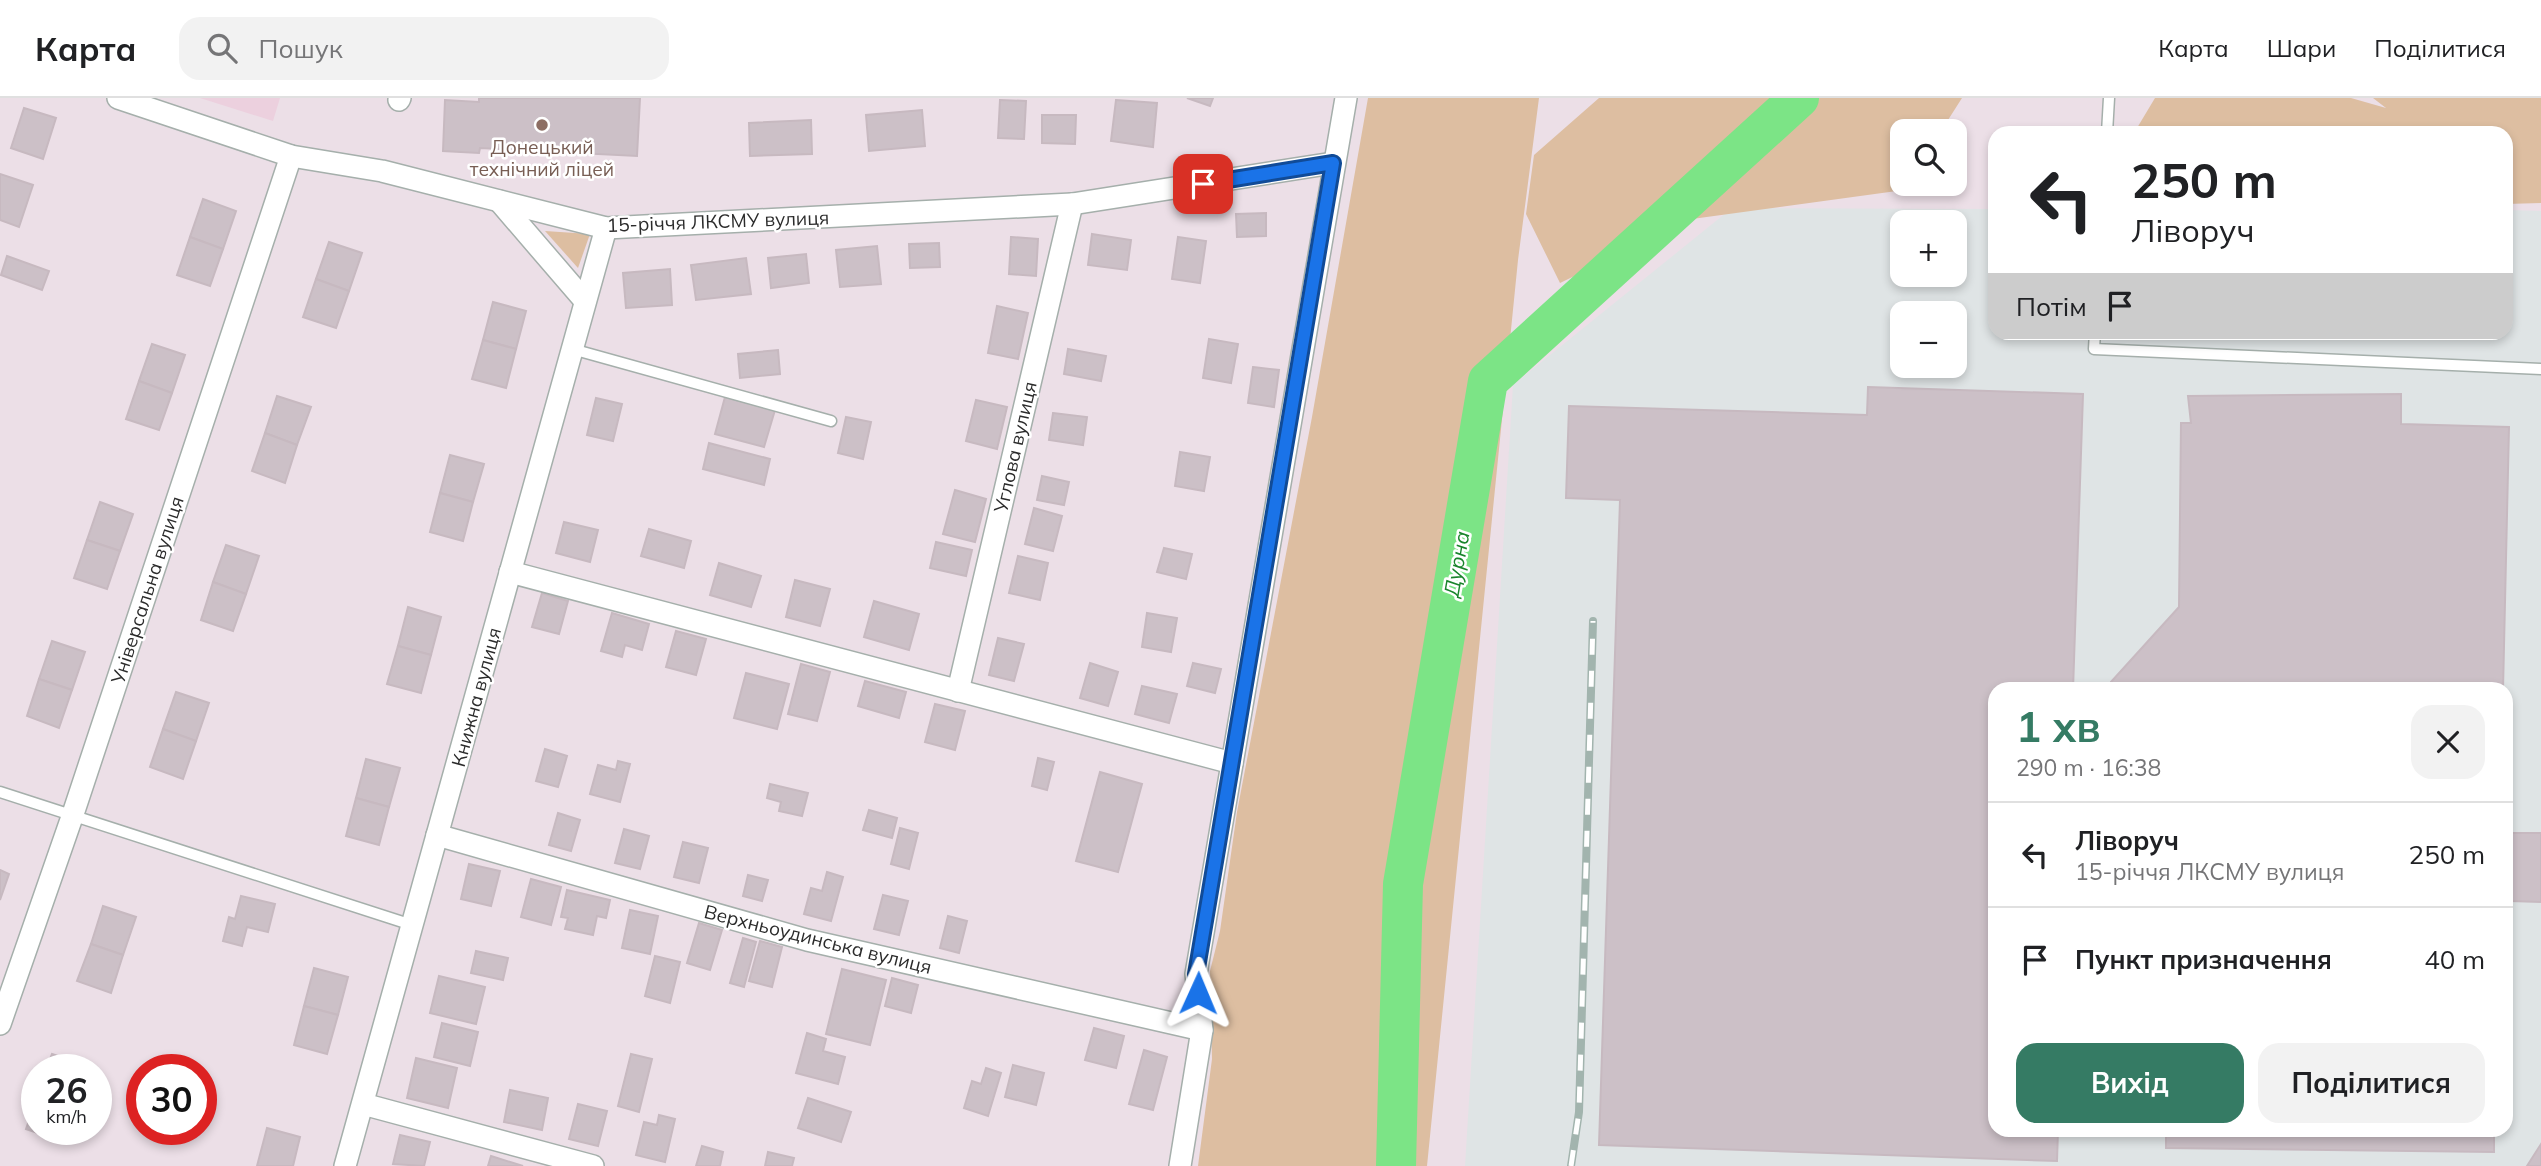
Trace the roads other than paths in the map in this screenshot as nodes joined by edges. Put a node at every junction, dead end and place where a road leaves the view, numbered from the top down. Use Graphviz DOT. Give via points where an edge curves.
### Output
graph roads {
  1 [pos="118,98"];
  2 [pos="1346,98"];
  3 [pos="2109,98"];
  4 [pos="2107,126"];
  5 [pos="291,156"];
  6 [pos="1333,163"];
  7 [pos="499,201"];
  8 [pos="1072,204"];
  9 [pos="606,228"];
  10 [pos="585,301"];
  11 [pos="2095,340"];
  12 [pos="572,349"];
  13 [pos="2541,369"];
  14 [pos="831,421"];
  15 [pos="510,572"];
  16 [pos="958,691"];
  17 [pos="1231,763"];
  18 [pos="0,792"];
  19 [pos="72,817"];
  20 [pos="437,835"];
  21 [pos="412,925"];
  22 [pos="0,1024"];
  23 [pos="1202,1030"];
  24 [pos="363,1104"];
  25 [pos="345,1166"];
  26 [pos="593,1166"];
  27 [pos="1180,1166"];
  1 -- 5 [label="street, 15-річчя ЛКСМУ вулиця"];
  2 -- 6 [label="street"];
  3 -- 4 [label="lane"];
  5 -- 7 [label="street, 15-річчя ЛКСМУ вулиця" via="382,171"];
  5 -- 19 [label="street, Універсальна вулиця"];
  6 -- 8 [label="street, 15-річчя ЛКСМУ вулиця"];
  6 -- 17 [label="street"];
  7 -- 9 [label="street, 15-річчя ЛКСМУ вулиця"];
  7 -- 10 [label="street"];
  8 -- 9 [label="street, 15-річчя ЛКСМУ вулиця"];
  8 -- 16 [label="street, Углова вулиця"];
  9 -- 10 [label="street, Книжна вулиця"];
  10 -- 12 [label="street, Книжна вулиця"];
  11 -- 13 [label="lane" via="2094,349"];
  12 -- 14 [label="lane"];
  12 -- 15 [label="street, Книжна вулиця"];
  15 -- 16 [label="street"];
  15 -- 20 [label="street, Книжна вулиця"];
  16 -- 17 [label="street"];
  17 -- 23 [label="street" via="1196,974"];
  18 -- 19 [label="lane"];
  19 -- 21 [label="lane"];
  19 -- 22 [label="street, Універсальна вулиця"];
  20 -- 21 [label="street, Книжна вулиця"];
  20 -- 23 [label="street, Верхньоудинська вулиця" via="807,940"];
  21 -- 24 [label="street, Книжна вулиця"];
  23 -- 27 [label="street"];
  24 -- 25 [label="street, Книжна вулиця"];
  24 -- 26 [label="street"];
}
